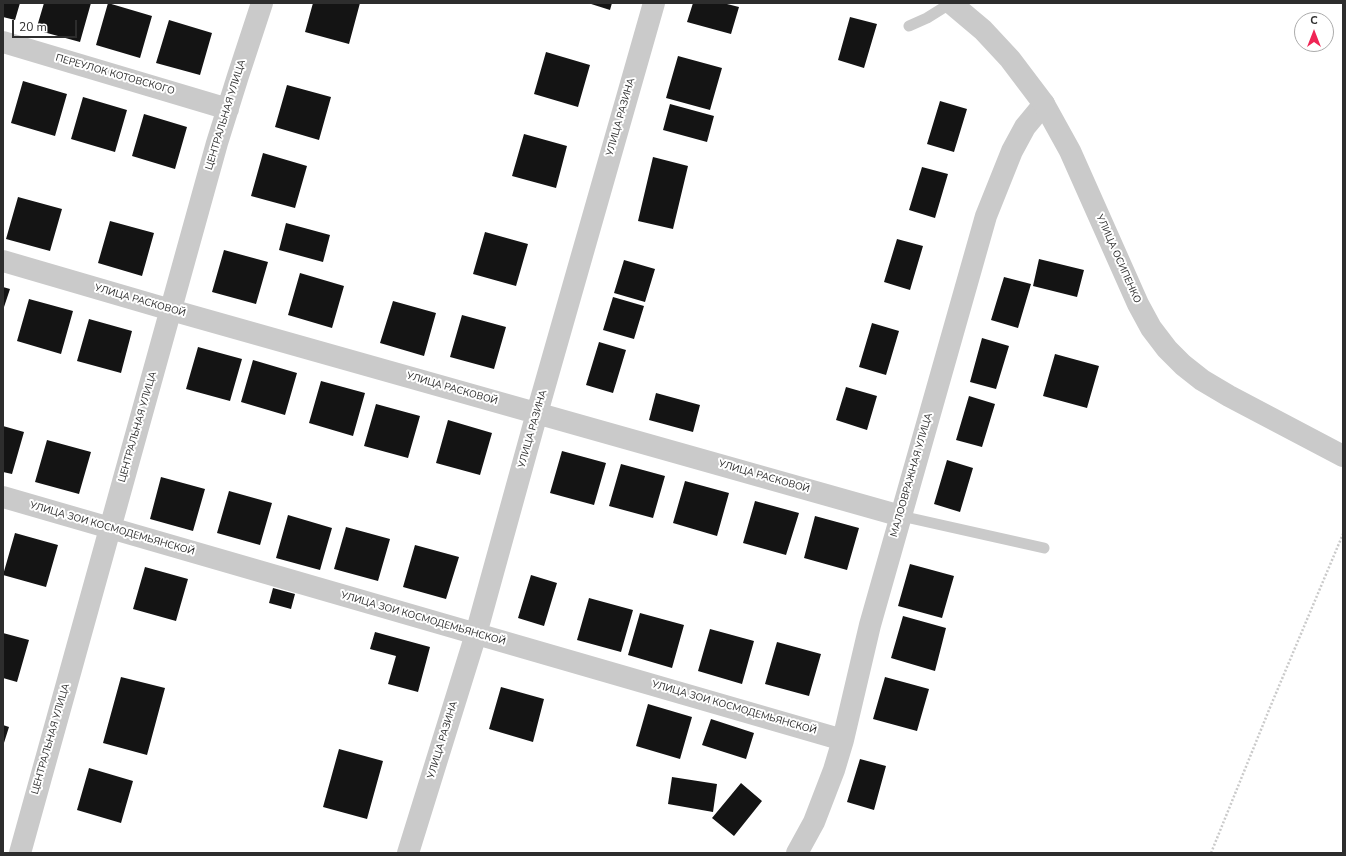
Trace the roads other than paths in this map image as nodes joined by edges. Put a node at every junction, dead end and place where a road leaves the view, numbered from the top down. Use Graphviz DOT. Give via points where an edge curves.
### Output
graph roads {
  1 [pos="262,3"];
  2 [pos="654,3"];
  3 [pos="951,3"];
  4 [pos="909,26"];
  5 [pos="3,42"];
  6 [pos="1044,104"];
  7 [pos="228,108"];
  8 [pos="3,261"];
  9 [pos="171,310"];
  10 [pos="537,413"];
  11 [pos="1343,456"];
  12 [pos="3,497"];
  13 [pos="901,516"];
  14 [pos="110,528"];
  15 [pos="1044,548"];
  16 [pos="476,634"];
  17 [pos="843,740"];
  18 [pos="20,853"];
  19 [pos="408,853"];
  20 [pos="797,853"];
  1 -- 7 [label="street, ЦЕНТРАЛЬНАЯ УЛИЦА"];
  2 -- 10 [label="street, УЛИЦА РАЗИНА"];
  3 -- 4 [label="lane"];
  3 -- 6 [label="street, УЛИЦА ОСИПЕНКО" via="983,30 1010,59"];
  5 -- 7 [label="street, ПЕРЕУЛОК КОТОВСКОГО"];
  6 -- 11 [label="street, УЛИЦА ОСИПЕНКО" via="1070,151 1138,304 1151,328 1167,349 1183,366 1228,396"];
  6 -- 13 [label="street, МАЛООВРАЖНАЯ УЛИЦА" via="1025,127 1012,151 986,216"];
  7 -- 9 [label="street, ЦЕНТРАЛЬНАЯ УЛИЦА"];
  8 -- 9 [label="street, УЛИЦА РАСКОВОЙ"];
  9 -- 10 [label="street, УЛИЦА РАСКОВОЙ"];
  9 -- 14 [label="street, ЦЕНТРАЛЬНАЯ УЛИЦА"];
  10 -- 13 [label="street, УЛИЦА РАСКОВОЙ"];
  10 -- 16 [label="street, УЛИЦА РАЗИНА"];
  12 -- 14 [label="street, УЛИЦА ЗОИ КОСМОДЕМЬЯНСКОЙ"];
  13 -- 15 [label="lane"];
  13 -- 17 [label="street, МАЛООВРАЖНАЯ УЛИЦА" via="870,625"];
  14 -- 16 [label="street, УЛИЦА ЗОИ КОСМОДЕМЬЯНСКОЙ"];
  14 -- 18 [label="street, ЦЕНТРАЛЬНАЯ УЛИЦА"];
  16 -- 17 [label="street, УЛИЦА ЗОИ КОСМОДЕМЬЯНСКОЙ"];
  16 -- 19 [label="street, УЛИЦА РАЗИНА"];
  17 -- 20 [label="street, МАЛООВРАЖНАЯ УЛИЦА" via="817,816"];
}
